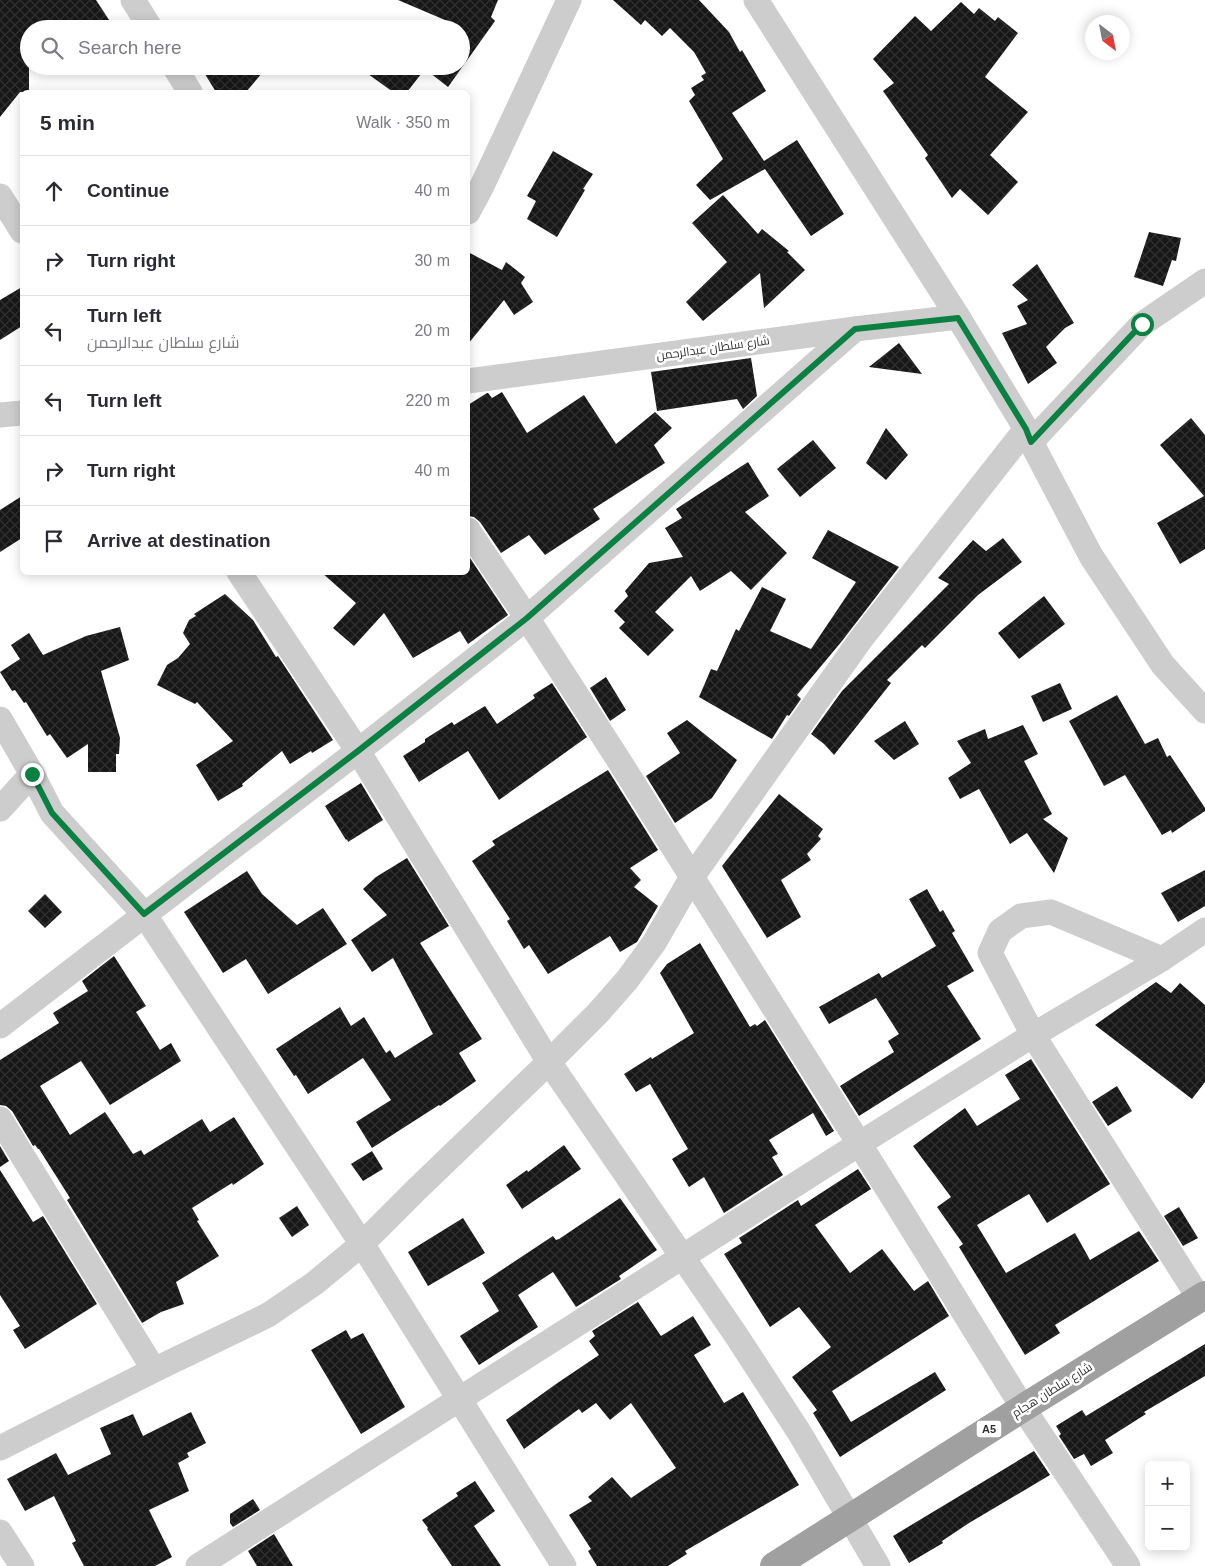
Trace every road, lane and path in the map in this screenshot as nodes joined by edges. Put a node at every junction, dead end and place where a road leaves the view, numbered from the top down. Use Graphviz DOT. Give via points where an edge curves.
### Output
graph roads {
  1 [pos="133,0"];
  2 [pos="569,0"];
  3 [pos="756,0"];
  4 [pos="145,20"];
  5 [pos="180,75"];
  6 [pos="189,90"];
  7 [pos="0,196"];
  8 [pos="470,208"];
  9 [pos="20,228"];
  10 [pos="1205,281"];
  11 [pos="958,318"];
  12 [pos="855,329"];
  13 [pos="470,381"];
  14 [pos="20,413"];
  15 [pos="0,415"];
  16 [pos="1029,436"];
  17 [pos="470,533"];
  18 [pos="241,575"];
  19 [pos="527,618"];
  20 [pos="1205,711"];
  21 [pos="0,719"];
  22 [pos="358,751"];
  23 [pos="32,774"];
  24 [pos="0,809"];
  25 [pos="692,876"];
  26 [pos="144,914"];
  27 [pos="1205,930"];
  28 [pos="1162,959"];
  29 [pos="0,1026"];
  30 [pos="1033,1035"];
  31 [pos="549,1062"];
  32 [pos="0,1119"];
  33 [pos="859,1144"];
  34 [pos="362,1244"];
  35 [pos="682,1257"];
  36 [pos="1202,1297"];
  37 [pos="154,1370"];
  38 [pos="459,1399"];
  39 [pos="1023,1408"];
  40 [pos="0,1448"];
  41 [pos="849,1519"];
  42 [pos="0,1532"];
  43 [pos="22,1566"];
  44 [pos="198,1566"];
  45 [pos="564,1566"];
  46 [pos="774,1566"];
  47 [pos="878,1566"];
  48 [pos="1128,1566"];
  1 -- 4 [label="street"];
  2 -- 8 [label="street"];
  3 -- 11 [label="street"];
  5 -- 6 [label="street"];
  7 -- 9 [label="street"];
  10 -- 16 [label="street" via="1142,324"];
  11 -- 12 [label="street, شارع سلطان عبدالرحمن"];
  11 -- 16 [label="street"];
  12 -- 13 [label="street, شارع سلطان عبدالرحمن"];
  12 -- 19 [label="street"];
  14 -- 15 [label="street"];
  16 -- 20 [label="street" via="1091,556 1164,665"];
  16 -- 25 [label="street" via="861,639"];
  17 -- 19 [label="street"];
  18 -- 22 [label="street"];
  19 -- 22 [label="street"];
  19 -- 25 [label="street"];
  21 -- 23 [label="street"];
  22 -- 26 [label="street"];
  22 -- 31 [label="street"];
  23 -- 24 [label="street"];
  23 -- 26 [label="street" via="52,813"];
  25 -- 31 [label="street" via="654,943 627,980"];
  25 -- 33 [label="street"];
  26 -- 29 [label="street"];
  26 -- 34 [label="street"];
  27 -- 28 [label="street"];
  28 -- 30 [label="street"];
  28 -- 30 [label="street" via="1051,912 1021,916 1000,931 990,953"];
  30 -- 33 [label="street"];
  30 -- 36 [label="street"];
  31 -- 34 [label="street"];
  31 -- 35 [label="street"];
  32 -- 37 [label="street"];
  33 -- 35 [label="street"];
  33 -- 39 [label="street"];
  34 -- 37 [label="street" via="316,1283 268,1315"];
  34 -- 38 [label="street"];
  35 -- 38 [label="street"];
  35 -- 41 [label="street" via="799,1432"];
  36 -- 39 [label="highway, شارع سلطان هجام / A5"];
  37 -- 40 [label="street"];
  38 -- 44 [label="street"];
  38 -- 45 [label="street"];
  39 -- 41 [label="highway, شارع سلطان هجام / A5"];
  39 -- 48 [label="street"];
  41 -- 46 [label="highway, شارع سلطان هجام / A5"];
  41 -- 47 [label="street"];
  42 -- 43 [label="street"];
}
